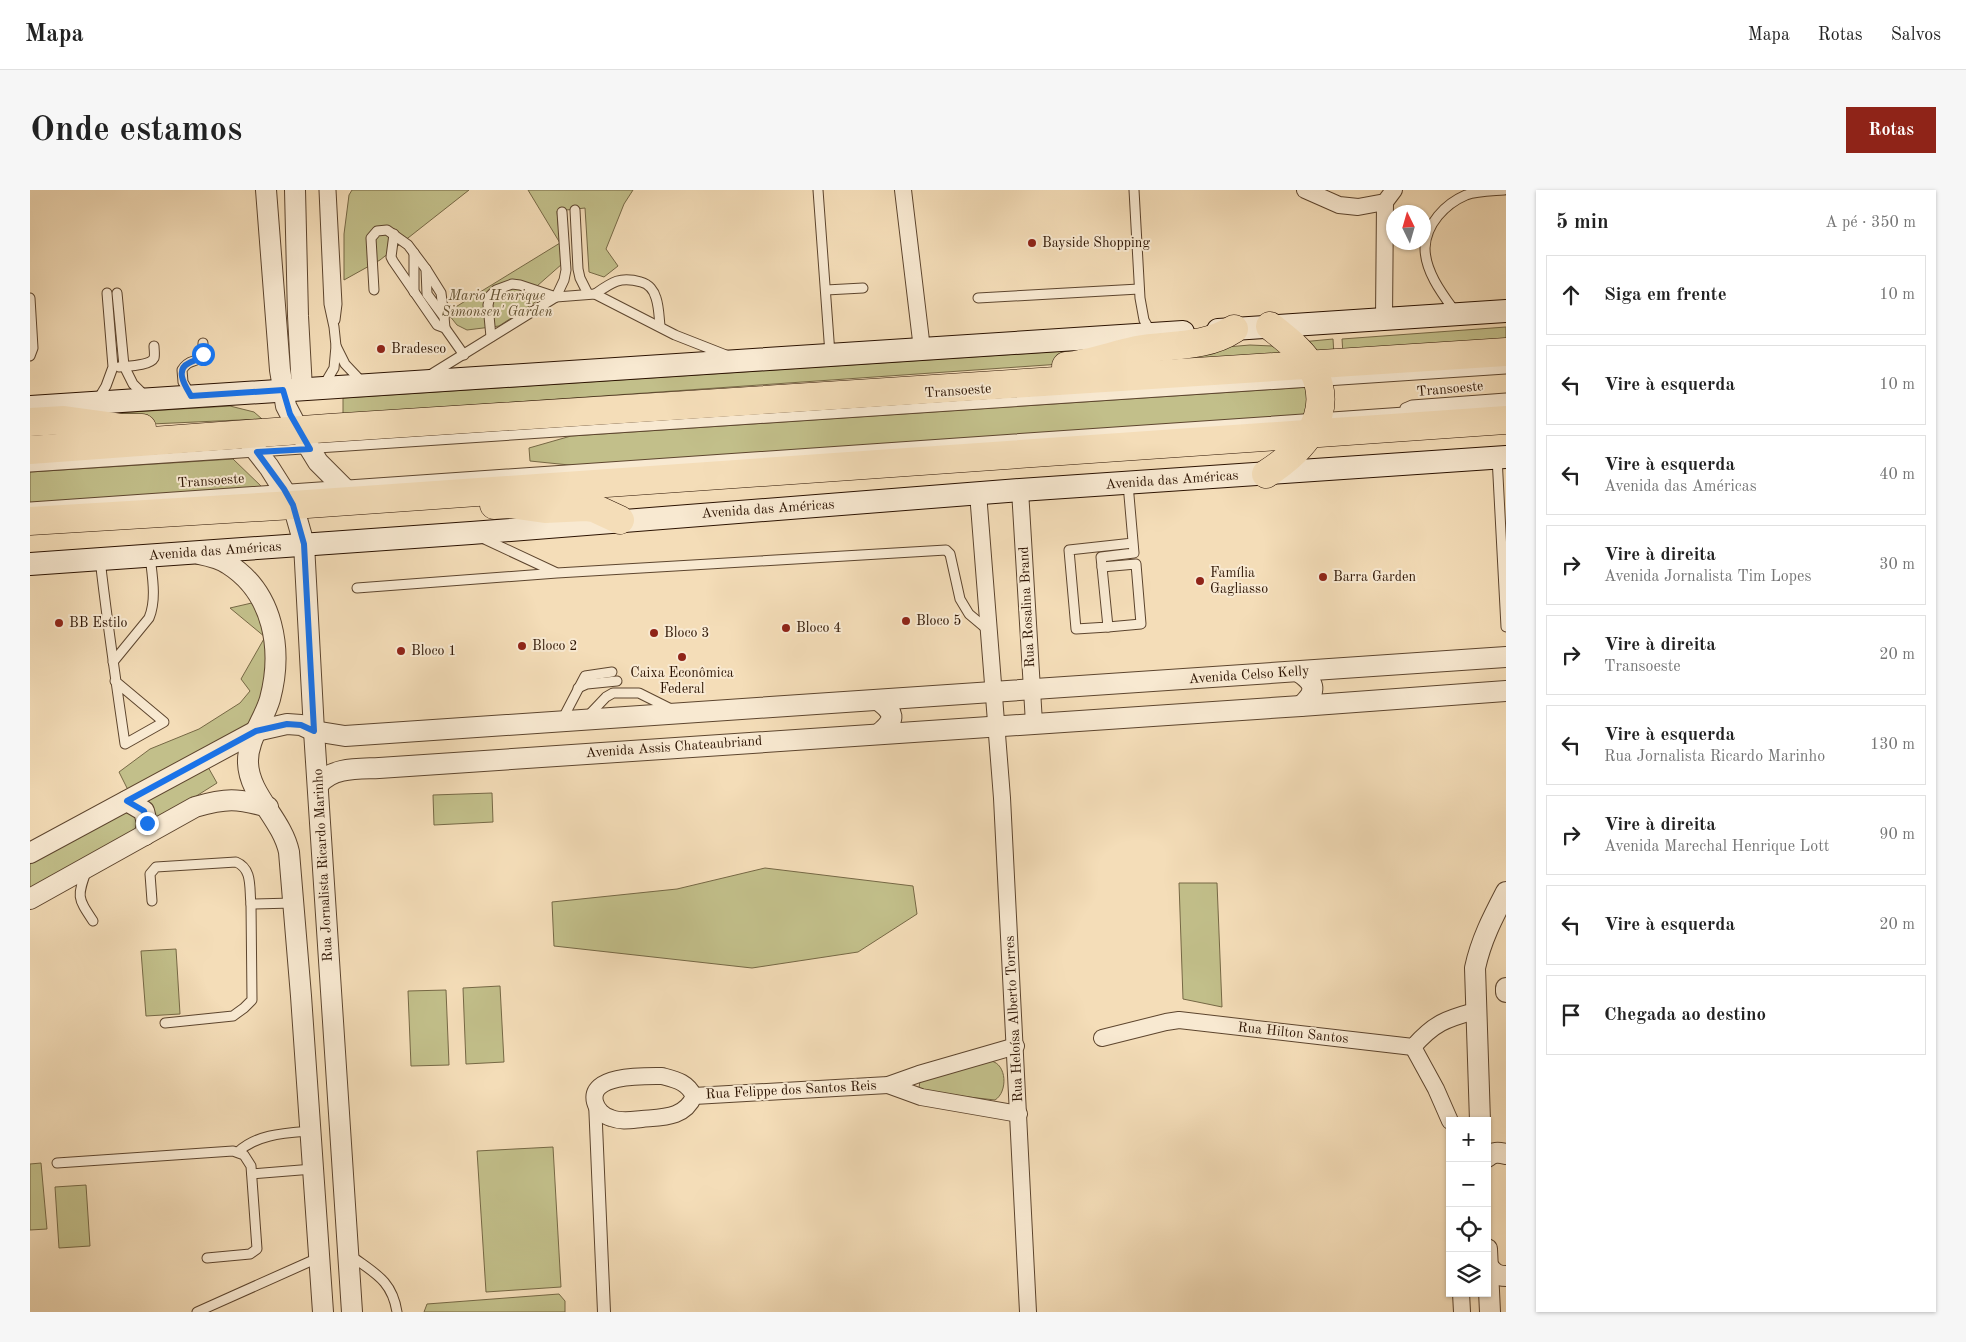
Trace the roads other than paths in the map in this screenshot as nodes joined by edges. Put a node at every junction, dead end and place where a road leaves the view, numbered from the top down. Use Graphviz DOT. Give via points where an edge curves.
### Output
graph roads {
  1 [pos="266,190"];
  2 [pos="295,190"];
  3 [pos="324,190"];
  4 [pos="332,190"];
  5 [pos="818,190"];
  6 [pos="903,190"];
  7 [pos="1134,190"];
  8 [pos="1305,190"];
  9 [pos="1504,190"];
  10 [pos="1390,196"];
  11 [pos="575,210"];
  12 [pos="562,212"];
  13 [pos="394,234"];
  14 [pos="414,253"];
  15 [pos="863,288"];
  16 [pos="1139,289"];
  17 [pos="374,290"];
  18 [pos="826,290"];
  19 [pos="414,292"];
  20 [pos="107,293"];
  21 [pos="117,293"];
  22 [pos="591,294"];
  23 [pos="556,297"];
  24 [pos="30,298"];
  25 [pos="978,298"];
  26 [pos="1506,311"];
  27 [pos="1456,314"];
  28 [pos="298,316"];
  29 [pos="1384,319"];
  30 [pos="277,320"];
  31 [pos="660,326"];
  32 [pos="1270,326"];
  33 [pos="334,327"];
  34 [pos="444,328"];
  35 [pos="1234,329"];
  36 [pos="1152,334"];
  37 [pos="491,337"];
  38 [pos="203,343"];
  39 [pos="154,346"];
  40 [pos="336,346"];
  41 [pos="922,349"];
  42 [pos="1506,352"];
  43 [pos="464,354"];
  44 [pos="830,355"];
  45 [pos="30,356"];
  46 [pos="737,360"];
  47 [pos="124,366"];
  48 [pos="112,367"];
  49 [pos="1506,368"];
  50 [pos="1314,373"];
  51 [pos="1506,374"];
  52 [pos="1400,375"];
  53 [pos="421,381"];
  54 [pos="366,385"];
  55 [pos="979,387"];
  56 [pos="302,389"];
  57 [pos="191,396"];
  58 [pos="1506,398"];
  59 [pos="147,400"];
  60 [pos="96,403"];
  61 [pos="1506,405"];
  62 [pos="30,407"];
  63 [pos="1398,412"];
  64 [pos="1506,420"];
  65 [pos="30,422"];
  66 [pos="1314,426"];
  67 [pos="304,440"];
  68 [pos="243,441"];
  69 [pos="30,450"];
  70 [pos="1503,458"];
  71 [pos="30,467"];
  72 [pos="1266,474"];
  73 [pos="1128,484"];
  74 [pos="1020,490"];
  75 [pos="347,492"];
  76 [pos="452,493"];
  77 [pos="978,493"];
  78 [pos="288,497"];
  79 [pos="30,507"];
  80 [pos="620,520"];
  81 [pos="30,521"];
  82 [pos="471,533"];
  83 [pos="1133,543"];
  84 [pos="304,544"];
  85 [pos="195,552"];
  86 [pos="150,556"];
  87 [pos="100,559"];
  88 [pos="30,564"];
  89 [pos="1102,567"];
  90 [pos="557,574"];
  91 [pos="357,588"];
  92 [pos="1108,627"];
  93 [pos="1506,627"];
  94 [pos="988,630"];
  95 [pos="1506,657"];
  96 [pos="113,662"];
  97 [pos="1352,668"];
  98 [pos="1299,672"];
  99 [pos="614,677"];
  100 [pos="115,681"];
  101 [pos="1032,689"];
  102 [pos="1506,690"];
  103 [pos="992,692"];
  104 [pos="878,700"];
  105 [pos="1354,702"];
  106 [pos="1301,706"];
  107 [pos="561,722"];
  108 [pos="1034,724"];
  109 [pos="996,726"];
  110 [pos="256,731"];
  111 [pos="314,731"];
  112 [pos="880,733"];
  113 [pos="377,734"];
  114 [pos="379,768"];
  115 [pos="319,784"];
  116 [pos="127,801"];
  117 [pos="268,807"];
  118 [pos="145,835"];
  119 [pos="30,853"];
  120 [pos="88,867"];
  121 [pos="1506,892"];
  122 [pos="30,899"];
  123 [pos="152,901"];
  124 [pos="294,903"];
  125 [pos="251,904"];
  126 [pos="93,921"];
  127 [pos="1506,988"];
  128 [pos="1506,992"];
  129 [pos="301,996"];
  130 [pos="331,996"];
  131 [pos="1475,1011"];
  132 [pos="165,1022"];
  133 [pos="1102,1038"];
  134 [pos="1016,1046"];
  135 [pos="1413,1047"];
  136 [pos="888,1085"];
  137 [pos="694,1096"];
  138 [pos="595,1101"];
  139 [pos="1019,1114"];
  140 [pos="1448,1117"];
  141 [pos="1480,1117"];
  142 [pos="310,1131"];
  143 [pos="238,1152"];
  144 [pos="1491,1154"];
  145 [pos="1506,1154"];
  146 [pos="57,1163"];
  147 [pos="313,1169"];
  148 [pos="252,1174"];
  149 [pos="348,1254"];
  150 [pos="320,1257"];
  151 [pos="207,1258"];
  152 [pos="1491,1269"];
  153 [pos="1506,1276"];
  154 [pos="1461,1297"];
  155 [pos="1489,1297"];
  156 [pos="198,1312"];
  157 [pos="323,1312"];
  158 [pos="352,1312"];
  159 [pos="397,1312"];
  160 [pos="604,1312"];
  161 [pos="1028,1312"];
  162 [pos="1462,1312"];
  163 [pos="1490,1312"];
  1 -- 30 [label="street"];
  2 -- 28 [label="street"];
  3 -- 33 [label="lane" via="329,304"];
  4 -- 33 [label="lane" via="337,304"];
  5 -- 18 [label="lane"];
  6 -- 41 [label="street"];
  7 -- 16 [label="lane"];
  8 -- 10 [label="street" via="1339,206 1358,207"];
  9 -- 27 [label="lane" via="1466,195 1444,209 1428,229 1425,248 1429,266 1440,292"];
  10 -- 29 [label="street"];
  11 -- 22 [label="lane" via="578,269"];
  12 -- 23 [label="lane" via="566,270"];
  13 -- 14 [label="lane"];
  13 -- 17 [label="lane" via="382,230 371,238"];
  13 -- 19 [label="lane" via="392,257"];
  14 -- 19 [label="lane"];
  14 -- 34 [label="lane" via="426,269 427,294 444,317"];
  15 -- 18 [label="lane"];
  16 -- 25 [label="lane"];
  16 -- 36 [label="lane" via="1144,320"];
  18 -- 44 [label="lane"];
  19 -- 34 [label="lane" via="437,325"];
  20 -- 48 [label="lane"];
  21 -- 47 [label="lane"];
  22 -- 23 [label="lane"];
  22 -- 31 [label="lane"];
  22 -- 31 [label="lane" via="620,279 645,283 652,288 656,298"];
  23 -- 37 [label="lane"];
  23 -- 37 [label="lane" via="512,284 496,290 488,305"];
  24 -- 45 [label="lane" via="33,348"];
  26 -- 27 [label="main road"];
  27 -- 29 [label="main road"];
  28 -- 30 [label="street" via="292,321"];
  28 -- 56 [label="street"];
  29 -- 32 [label="main road"];
  30 -- 56 [label="street"];
  31 -- 46 [label="lane"];
  32 -- 35 [label="main road"];
  32 -- 50 [label="highway" via="1292,343"];
  33 -- 40 [label="lane"];
  34 -- 43 [label="lane"];
  35 -- 36 [label="main road"];
  35 -- 55 [label="highway" via="1212,340 1136,351 1070,366 1024,371 993,378"];
  36 -- 41 [label="main road"];
  37 -- 43 [label="lane"];
  38 -- 57 [label="lane" via="201,358 188,363 182,370 183,382"];
  39 -- 47 [label="lane" via="152,361"];
  40 -- 54 [label="lane" via="350,370"];
  40 -- 56 [label="lane" via="334,368"];
  41 -- 44 [label="main road"];
  42 -- 50 [label="highway"];
  43 -- 53 [label="lane"];
  44 -- 46 [label="main road"];
  46 -- 53 [label="main road"];
  47 -- 48 [label="lane"];
  47 -- 59 [label="lane" via="133,384"];
  48 -- 60 [label="lane"];
  49 -- 52 [label="lane, Transoeste"];
  50 -- 52 [label="lane, Transoeste"];
  50 -- 55 [label="highway"];
  50 -- 66 [label="highway" via="1321,400"];
  50 -- 67 [label="lane, Transoeste" via="517,434 504,439 406,447"];
  51 -- 52 [label="lane, Transoeste" via="1415,380"];
  53 -- 54 [label="main road"];
  54 -- 56 [label="main road"];
  55 -- 67 [label="highway"];
  56 -- 57 [label="main road"];
  56 -- 67 [label="street" via="290,414"];
  57 -- 59 [label="main road"];
  58 -- 63 [label="lane, Transoeste" via="1412,406"];
  59 -- 60 [label="main road"];
  60 -- 62 [label="main road"];
  61 -- 63 [label="lane, Transoeste"];
  63 -- 66 [label="lane, Transoeste"];
  64 -- 66 [label="highway"];
  65 -- 68 [label="highway" via="64,420 123,428 193,426"];
  66 -- 72 [label="highway" via="1293,454"];
  66 -- 75 [label="lane, Transoeste" via="528,471 515,467 402,476 394,481"];
  66 -- 76 [label="highway"];
  67 -- 68 [label="highway"];
  67 -- 75 [label="street" via="318,462"];
  68 -- 69 [label="highway"];
  68 -- 71 [label="lane, Transoeste"];
  68 -- 78 [label="street, Rua Jornalista Ricardo Marinho"];
  70 -- 72 [label="main road, Avenida das Américas"];
  70 -- 93 [label="lane"];
  72 -- 73 [label="main road, Avenida das Américas"];
  73 -- 74 [label="main road, Avenida das Américas"];
  73 -- 83 [label="lane"];
  74 -- 77 [label="main road, Avenida das Américas"];
  74 -- 101 [label="street, Rua Rosalina Brand"];
  75 -- 76 [label="highway"];
  75 -- 78 [label="highway"];
  76 -- 80 [label="highway" via="485,504 545,509 594,508"];
  77 -- 80 [label="main road, Avenida das Américas"];
  77 -- 94 [label="street"];
  78 -- 79 [label="lane, Transoeste"];
  78 -- 81 [label="highway"];
  78 -- 84 [label="street, Rua Jornalista Ricardo Marinho"];
  80 -- 82 [label="main road, Avenida das Américas"];
  82 -- 84 [label="main road, Avenida das Américas"];
  82 -- 90 [label="lane"];
  83 -- 89 [label="lane" via="1134,554 1101,557"];
  83 -- 92 [label="lane" via="1069,550 1076,629"];
  84 -- 85 [label="main road, Avenida das Américas"];
  84 -- 111 [label="street, Rua Jornalista Ricardo Marinho"];
  85 -- 86 [label="main road, Avenida das Américas"];
  85 -- 110 [label="street" via="219,559 235,569 260,596 272,624 276,672 270,701"];
  86 -- 87 [label="main road, Avenida das Américas"];
  86 -- 96 [label="lane" via="152,610"];
  87 -- 88 [label="main road, Avenida das Américas"];
  87 -- 96 [label="lane"];
  89 -- 92 [label="lane"];
  89 -- 92 [label="lane" via="1136,564 1140,624"];
  90 -- 91 [label="lane"];
  90 -- 94 [label="lane" via="946,550 950,554 960,600 969,614"];
  94 -- 103 [label="street"];
  95 -- 97 [label="street, Avenida Celso Kelly"];
  96 -- 100 [label="lane"];
  97 -- 98 [label="street, Avenida Celso Kelly"];
  97 -- 105 [label="street" via="1345,675 1342,686"];
  98 -- 101 [label="street, Avenida Celso Kelly"];
  98 -- 106 [label="street" via="1309,678 1313,687 1311,698"];
  99 -- 107 [label="lane" via="587,675 583,678"];
  100 -- 100 [label="lane" via="136,699 164,722 125,744"];
  101 -- 103 [label="street, Avenida Celso Kelly"];
  101 -- 108 [label="street, Rua Rosalina Brand"];
  102 -- 105 [label="street"];
  103 -- 104 [label="street"];
  103 -- 109 [label="street"];
  104 -- 107 [label="street"];
  104 -- 112 [label="street" via="890,708 892,717 889,726"];
  105 -- 106 [label="street"];
  106 -- 108 [label="street"];
  107 -- 113 [label="street"];
  108 -- 109 [label="street, Avenida Assis Chateaubriand"];
  109 -- 112 [label="street, Avenida Assis Chateaubriand"];
  109 -- 134 [label="street, Rua Heloísa Alberto Torres"];
  110 -- 111 [label="street" via="287,724 301,725"];
  110 -- 116 [label="street"];
  110 -- 117 [label="street" via="248,762 255,790"];
  111 -- 113 [label="street" via="345,736"];
  111 -- 115 [label="street, Rua Jornalista Ricardo Marinho"];
  112 -- 114 [label="street, Avenida Assis Chateaubriand"];
  113 -- 114 [label="street" via="368,742 366,752 369,760"];
  114 -- 115 [label="street, Avenida Assis Chateaubriand" via="336,771"];
  115 -- 130 [label="street, Rua Jornalista Ricardo Marinho"];
  116 -- 118 [label="street" via="144,811"];
  116 -- 119 [label="street"];
  117 -- 118 [label="street" via="233,799 216,801 195,807"];
  117 -- 124 [label="street" via="286,838"];
  118 -- 120 [label="street"];
  120 -- 122 [label="street"];
  120 -- 126 [label="lane" via="79,900"];
  121 -- 131 [label="street" via="1480,947 1475,968"];
  123 -- 125 [label="lane" via="150,874 156,868 236,862 248,871"];
  124 -- 125 [label="lane"];
  124 -- 129 [label="street"];
  125 -- 132 [label="lane" via="252,1000 233,1016"];
  127 -- 128 [label="street"];
  129 -- 130 [label="street" via="316,1005"];
  129 -- 142 [label="street"];
  130 -- 149 [label="street, Rua Jornalista Ricardo Marinho"];
  131 -- 135 [label="street" via="1440,1022"];
  131 -- 141 [label="street"];
  133 -- 135 [label="street, Rua Hilton Santos" via="1180,1020"];
  134 -- 136 [label="street, Rua Felippe dos Santos Reis"];
  134 -- 139 [label="street, Rua Heloísa Alberto Torres"];
  135 -- 140 [label="street"];
  136 -- 137 [label="street, Rua Felippe dos Santos Reis"];
  136 -- 139 [label="street, Rua Felippe dos Santos Reis" via="921,1097"];
  137 -- 138 [label="street, Rua Felippe dos Santos Reis" via="690,1105 669,1117 620,1120 599,1111"];
  137 -- 138 [label="street, Rua Felippe dos Santos Reis" via="689,1086 679,1080 662,1076 619,1078 604,1084 596,1092"];
  138 -- 160 [label="street"];
  139 -- 161 [label="street, Rua Heloísa Alberto Torres"];
  142 -- 143 [label="lane" via="261,1138 247,1143"];
  142 -- 147 [label="street"];
  143 -- 146 [label="lane"];
  143 -- 148 [label="lane" via="248,1160"];
  144 -- 145 [label="street"];
  147 -- 148 [label="lane"];
  147 -- 150 [label="street"];
  148 -- 151 [label="lane" via="255,1251"];
  149 -- 150 [label="street"];
  149 -- 158 [label="street, Rua Jornalista Ricardo Marinho"];
  149 -- 159 [label="lane" via="386,1282"];
  150 -- 156 [label="lane"];
  150 -- 157 [label="street"];
  152 -- 153 [label="street" via="1492,1273"];
  154 -- 162 [label="street"];
  155 -- 163 [label="street"];
}
